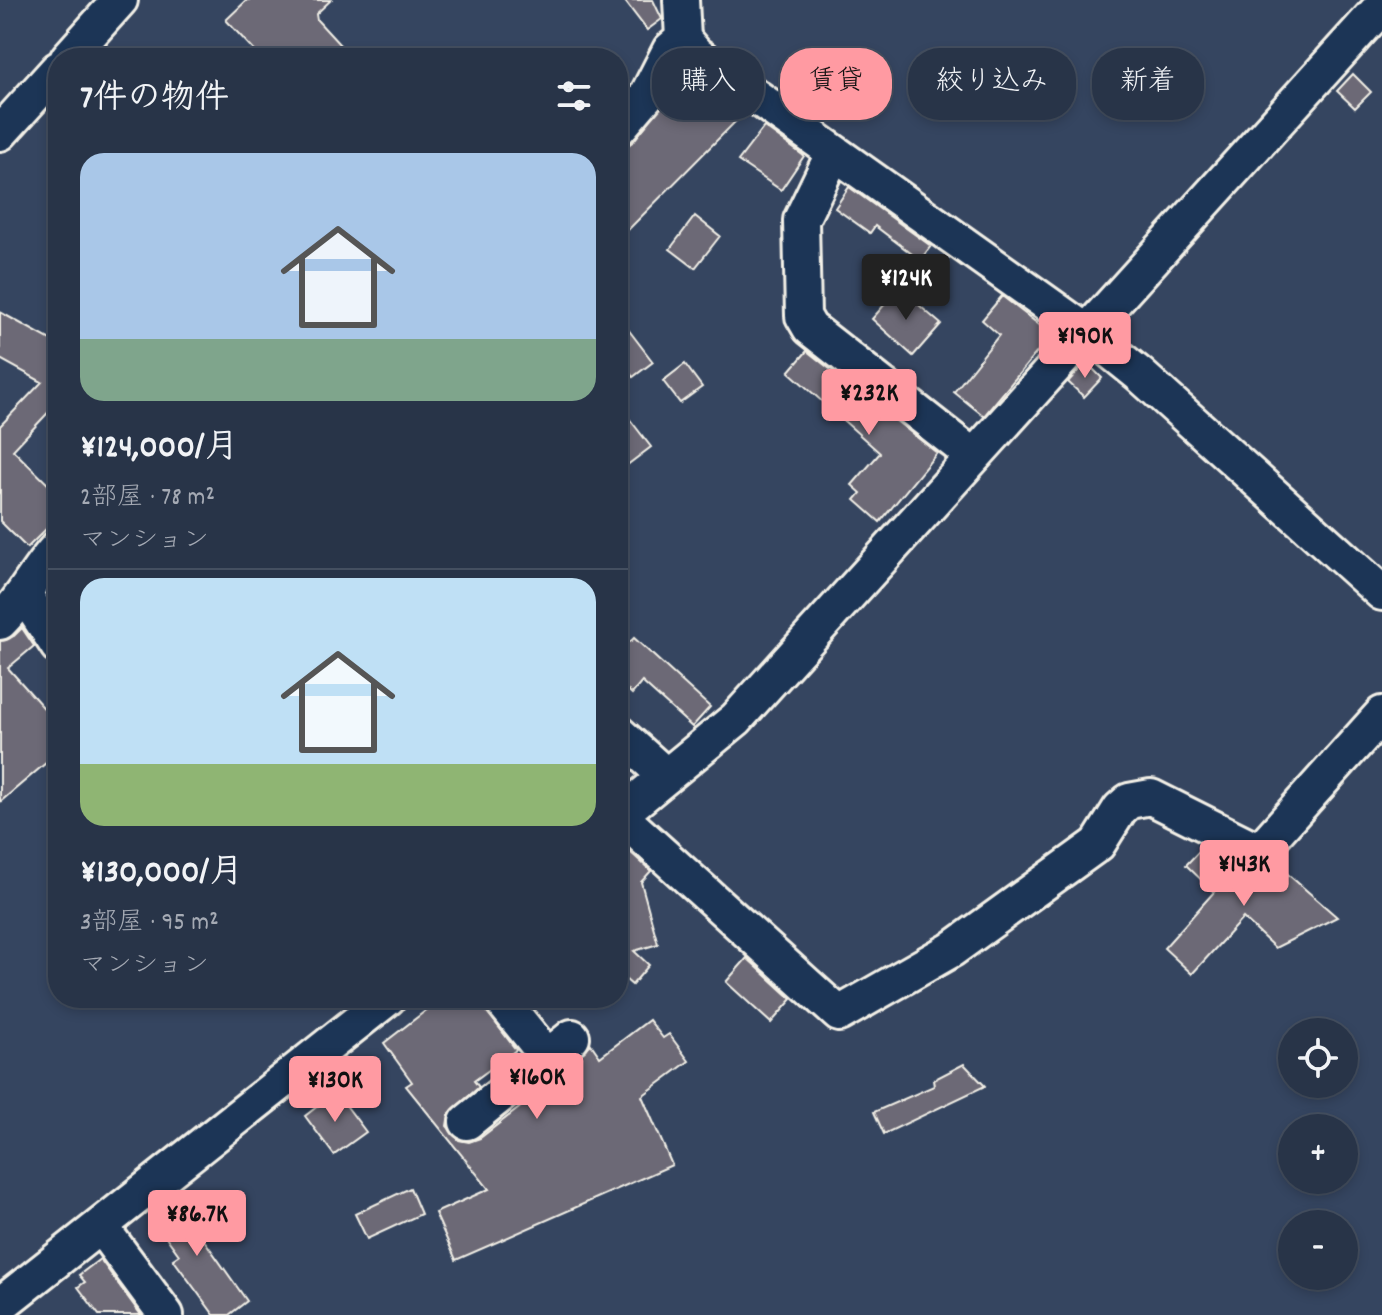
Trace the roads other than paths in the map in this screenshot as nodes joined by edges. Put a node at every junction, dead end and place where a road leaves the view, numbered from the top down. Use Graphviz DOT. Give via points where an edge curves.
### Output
graph roads {
  1 [pos="120,0"];
  2 [pos="681,0"];
  3 [pos="1382,6"];
  4 [pos="683,39"];
  5 [pos="77,48"];
  6 [pos="48,80"];
  7 [pos="628,117"];
  8 [pos="0,133"];
  9 [pos="833,154"];
  10 [pos="1087,332"];
  11 [pos="973,456"];
  12 [pos="48,558"];
  13 [pos="1382,593"];
  14 [pos="24,594"];
  15 [pos="0,622"];
  16 [pos="48,631"];
  17 [pos="1382,714"];
  18 [pos="628,742"];
  19 [pos="666,776"];
  20 [pos="628,808"];
  21 [pos="628,824"];
  22 [pos="374,1008"];
  23 [pos="512,1008"];
  24 [pos="467,1122"];
  25 [pos="101,1227"];
  26 [pos="0,1305"];
  27 [pos="166,1315"];
  1 -- 5 [label="street"];
  2 -- 4 [label="street"];
  3 -- 10 [label="street"];
  4 -- 7 [label="street" via="670,50 647,95"];
  4 -- 9 [label="street"];
  6 -- 8 [label="street"];
  9 -- 10 [label="street"];
  9 -- 11 [label="street" via="801,220 803,316 810,328"];
  10 -- 11 [label="street"];
  10 -- 13 [label="street"];
  11 -- 19 [label="street" via="736,719"];
  12 -- 14 [label="street"];
  14 -- 15 [label="street"];
  14 -- 16 [label="street"];
  17 -- 21 [label="street" via="1259,851 1151,797 1140,797 1120,809 1098,844 951,950 839,1014"];
  18 -- 19 [label="street"];
  19 -- 20 [label="street"];
  22 -- 25 [label="street"];
  23 -- 24 [label="street" via="559,1046"];
  25 -- 26 [label="street"];
  25 -- 27 [label="street"];
}
